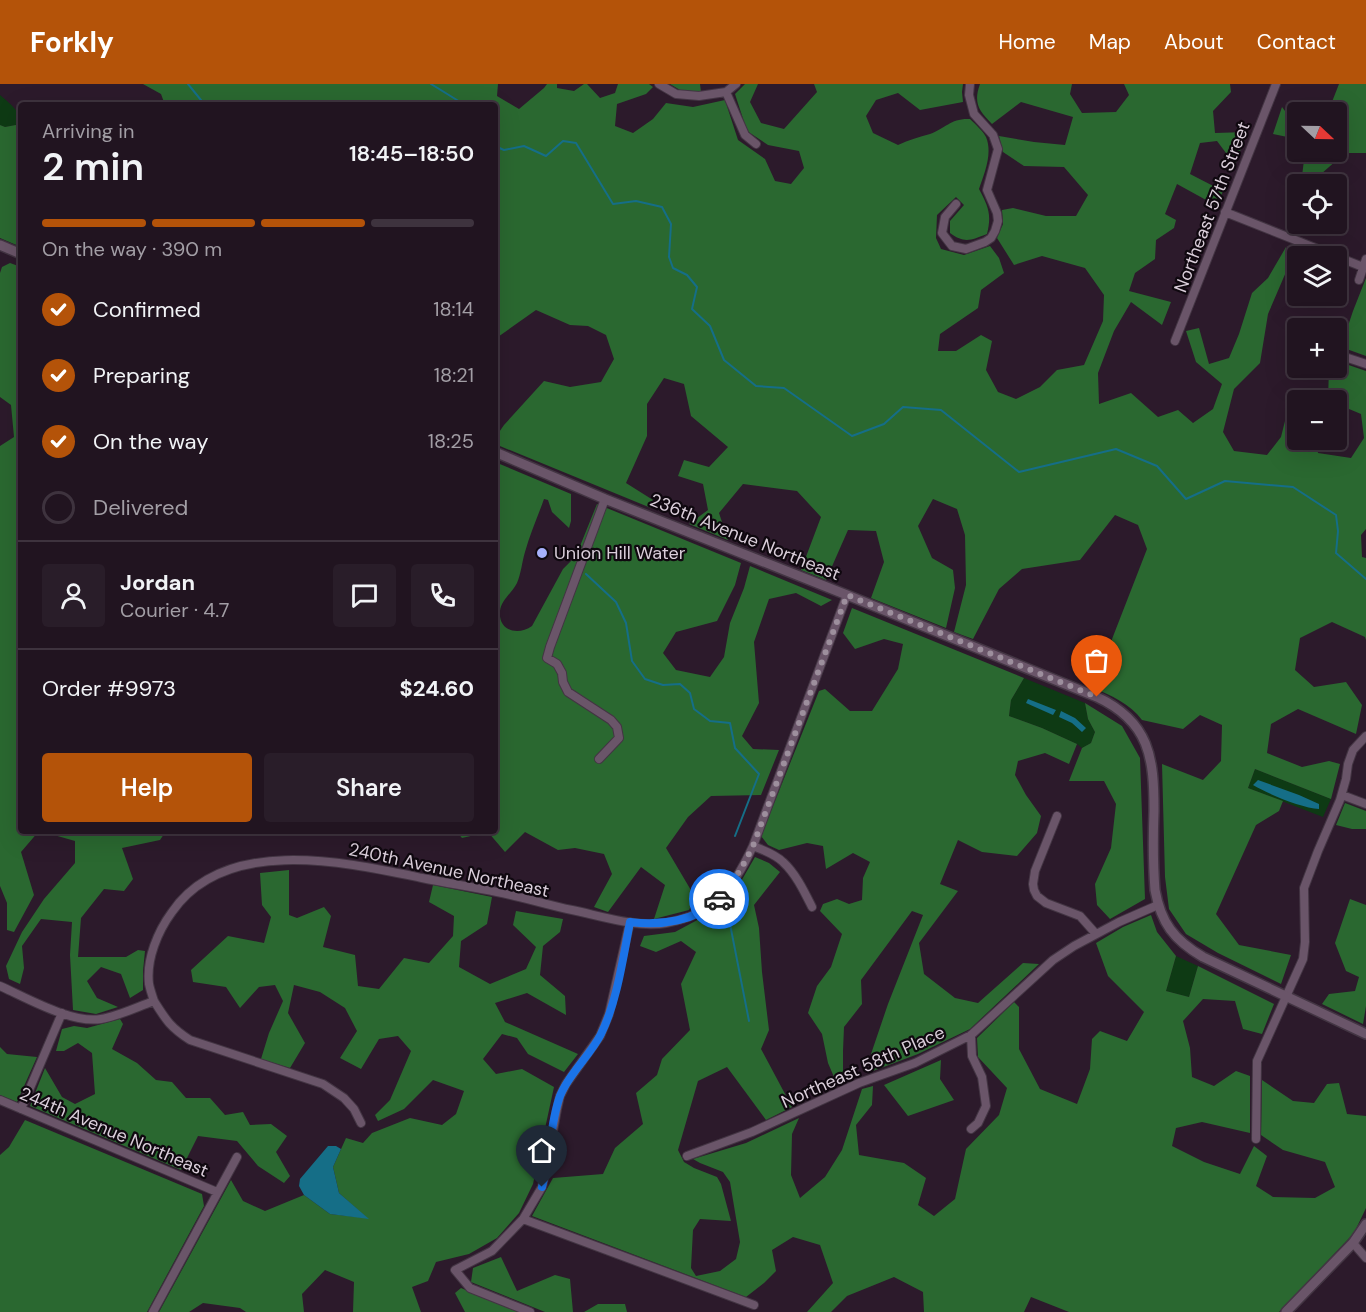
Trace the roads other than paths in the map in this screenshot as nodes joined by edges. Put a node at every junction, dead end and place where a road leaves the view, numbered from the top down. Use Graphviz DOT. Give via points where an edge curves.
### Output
graph roads {
  1 [pos="659,84"];
  2 [pos="736,84"];
  3 [pos="970,84"];
  4 [pos="1276,84"];
  5 [pos="726,92"];
  6 [pos="756,144"];
  7 [pos="956,204"];
  8 [pos="1225,212"];
  9 [pos="1,248"];
  10 [pos="18,253"];
  11 [pos="1365,263"];
  12 [pos="1359,280"];
  13 [pos="1175,341"];
  14 [pos="1347,358"];
  15 [pos="1366,364"];
  16 [pos="498,453"];
  17 [pos="605,499"];
  18 [pos="847,595"];
  19 [pos="1366,736"];
  20 [pos="599,759"];
  21 [pos="1342,795"];
  22 [pos="1366,804"];
  23 [pos="1057,816"];
  24 [pos="753,846"];
  25 [pos="1158,905"];
  26 [pos="812,907"];
  27 [pos="630,922"];
  28 [pos="1096,934"];
  29 [pos="0,986"];
  30 [pos="1285,996"];
  31 [pos="154,1001"];
  32 [pos="62,1013"];
  33 [pos="1366,1034"];
  34 [pos="970,1035"];
  35 [pos="0,1100"];
  36 [pos="21,1109"];
  37 [pos="361,1123"];
  38 [pos="970,1129"];
  39 [pos="1256,1139"];
  40 [pos="687,1156"];
  41 [pos="237,1157"];
  42 [pos="217,1192"];
  43 [pos="523,1219"];
  44 [pos="1366,1224"];
  45 [pos="1353,1243"];
  46 [pos="1366,1258"];
  47 [pos="754,1305"];
  48 [pos="153,1312"];
  49 [pos="530,1312"];
  50 [pos="1286,1312"];
  1 -- 5 [label="street" via="676,94"];
  2 -- 5 [label="street"];
  3 -- 7 [label="street" via="974,114 993,135 998,149 987,190 998,221 991,238 966,249 952,246 942,233 945,217"];
  4 -- 8 [label="street, Northeast 57th Street"];
  5 -- 6 [label="street" via="745,135"];
  8 -- 11 [label="street"];
  8 -- 13 [label="street, Northeast 57th Street"];
  9 -- 10 [label="street"];
  11 -- 12 [label="street"];
  14 -- 15 [label="street"];
  16 -- 17 [label="street, 236th Avenue Northeast"];
  17 -- 18 [label="street, 236th Avenue Northeast"];
  17 -- 20 [label="street" via="547,658 557,664 568,692 617,727 619,738"];
  18 -- 24 [label="street"];
  18 -- 25 [label="street, 236th Avenue Northeast" via="1097,697 1129,717 1150,755"];
  19 -- 21 [label="street" via="1353,750"];
  21 -- 22 [label="street"];
  21 -- 30 [label="street" via="1304,888 1303,958"];
  23 -- 28 [label="street" via="1035,871 1034,890 1046,903 1080,916"];
  24 -- 26 [label="street" via="782,861 800,883"];
  24 -- 27 [label="street, 240th Avenue Northeast" via="743,868 717,902 681,920 663,924"];
  25 -- 28 [label="street, Northeast 58th Place"];
  25 -- 30 [label="street" via="1168,928 1185,945"];
  27 -- 31 [label="street, 240th Avenue Northeast" via="358,865 272,861 240,866 200,883 174,909 158,936 152,956 149,983"];
  27 -- 43 [label="street" via="609,1014 600,1036 560,1096 542,1187"];
  28 -- 34 [label="street, Northeast 58th Place" via="1053,960"];
  29 -- 32 [label="street"];
  30 -- 33 [label="street"];
  30 -- 39 [label="street" via="1257,1061"];
  31 -- 32 [label="street" via="102,1019 79,1019"];
  31 -- 37 [label="street" via="168,1024 190,1040 323,1084 344,1098"];
  32 -- 36 [label="street"];
  34 -- 38 [label="street" via="986,1106 978,1123"];
  34 -- 40 [label="street, Northeast 58th Place" via="915,1063"];
  35 -- 36 [label="street, 244th Avenue Northeast"];
  36 -- 42 [label="street, 244th Avenue Northeast"];
  41 -- 42 [label="street"];
  42 -- 48 [label="street"];
  43 -- 47 [label="street"];
  43 -- 49 [label="street" via="492,1251 455,1270 470,1288"];
  44 -- 45 [label="street"];
  45 -- 46 [label="street"];
  45 -- 50 [label="street"];
}
